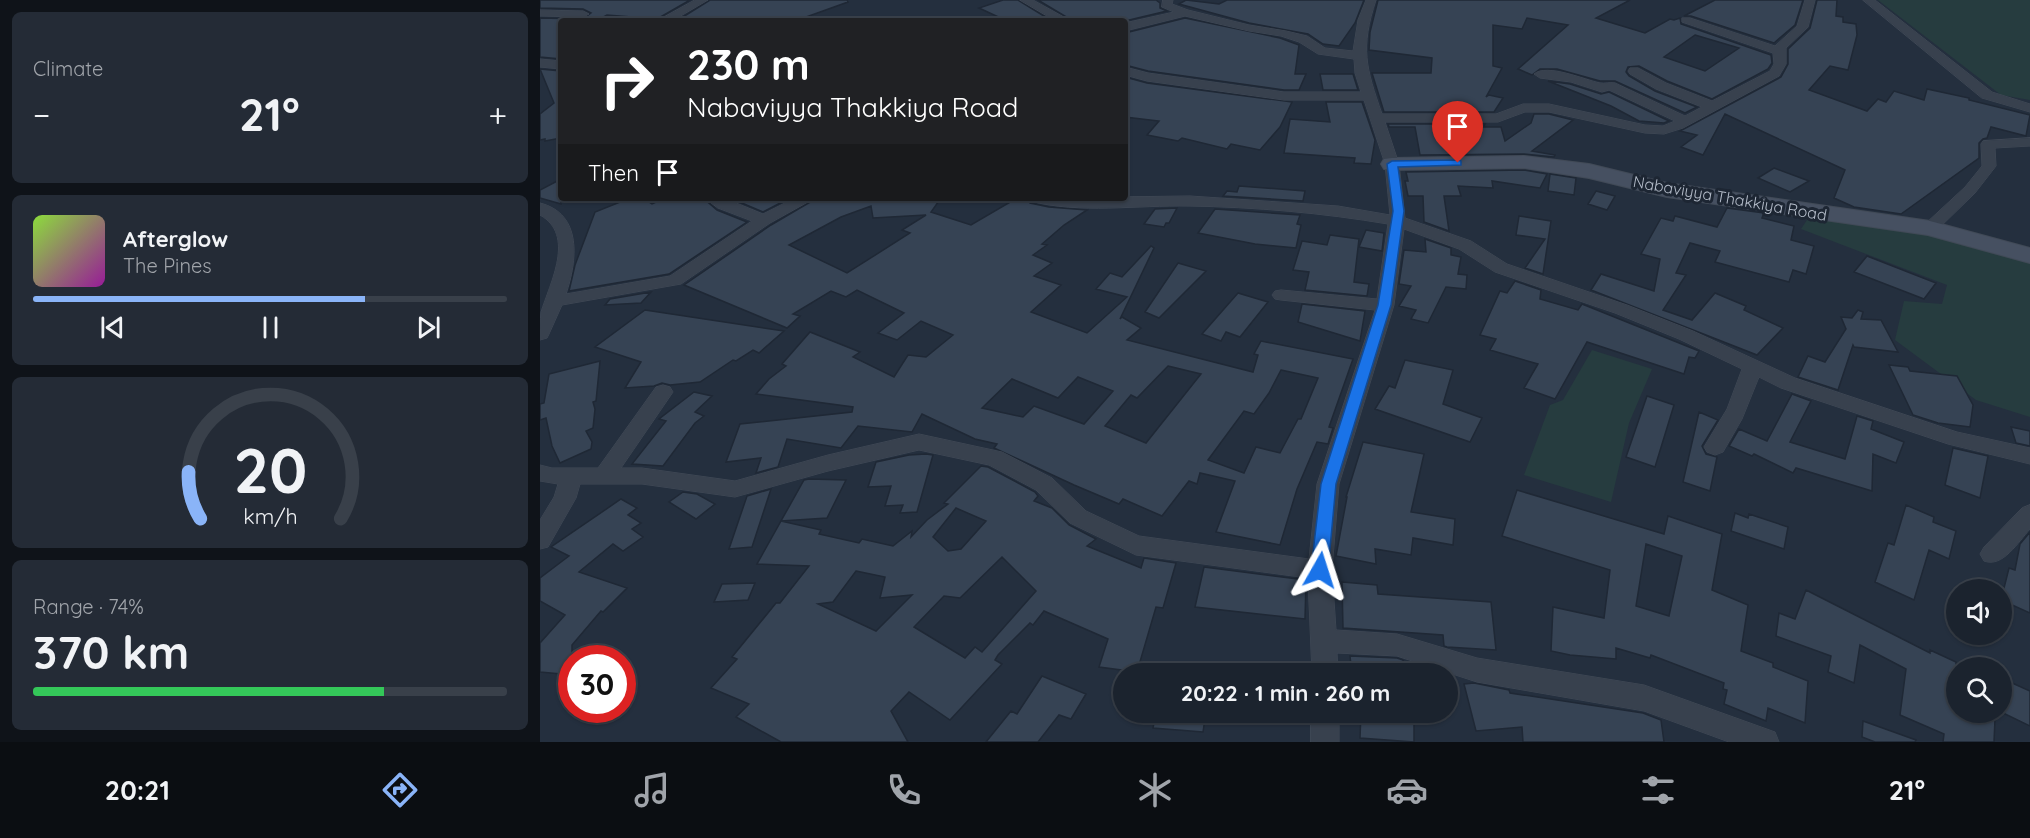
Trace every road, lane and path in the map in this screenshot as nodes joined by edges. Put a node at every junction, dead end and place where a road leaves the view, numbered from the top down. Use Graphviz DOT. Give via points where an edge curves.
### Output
graph roads {
  1 [pos="703,0"];
  2 [pos="1025,0"];
  3 [pos="1168,0"];
  4 [pos="1371,0"];
  5 [pos="1810,0"];
  6 [pos="1868,0"];
  7 [pos="1184,12"];
  8 [pos="540,13"];
  9 [pos="583,14"];
  10 [pos="669,18"];
  11 [pos="1059,18"];
  12 [pos="1686,20"];
  13 [pos="1128,26"];
  14 [pos="1778,51"];
  15 [pos="1361,56"];
  16 [pos="540,63"];
  17 [pos="558,66"];
  18 [pos="1634,71"];
  19 [pos="1128,72"];
  20 [pos="1540,74"];
  21 [pos="1370,96"];
  22 [pos="1712,106"];
  23 [pos="2030,108"];
  24 [pos="1377,118"];
  25 [pos="1685,121"];
  26 [pos="2030,142"];
  27 [pos="1392,164"];
  28 [pos="718,201"];
  29 [pos="801,201"];
  30 [pos="1055,201"];
  31 [pos="540,208"];
  32 [pos="764,220"];
  33 [pos="1397,221"];
  34 [pos="1930,228"];
  35 [pos="2030,256"];
  36 [pos="1281,295"];
  37 [pos="556,301"];
  38 [pos="1384,305"];
  39 [pos="540,334"];
  40 [pos="1752,367"];
  41 [pos="663,392"];
  42 [pos="1715,447"];
  43 [pos="2030,456"];
  44 [pos="540,473"];
  45 [pos="571,475"];
  46 [pos="604,476"];
  47 [pos="2030,514"];
  48 [pos="540,540"];
  49 [pos="1992,554"];
  50 [pos="1320,570"];
  51 [pos="1325,641"];
  52 [pos="1325,663"];
  53 [pos="1325,723"];
  54 [pos="1326,742"];
  55 [pos="1765,742"];
  1 -- 10 [label="street"];
  2 -- 11 [label="street"];
  3 -- 7 [label="street" via="1166,4"];
  4 -- 15 [label="street" via="1364,20"];
  5 -- 14 [label="street" via="1802,29"];
  6 -- 23 [label="street" via="1987,95"];
  7 -- 13 [label="street" via="1164,19 1140,20"];
  7 -- 15 [label="street" via="1282,33 1303,39 1322,51"];
  8 -- 9 [label="street"];
  12 -- 14 [label="street"];
  14 -- 22 [label="street" via="1780,64 1775,73"];
  15 -- 21 [label="street" via="1361,73"];
  16 -- 17 [label="street"];
  18 -- 22 [label="street"];
  19 -- 21 [label="street" via="1284,96"];
  20 -- 25 [label="street" via="1573,78 1602,88 1610,86"];
  21 -- 24 [label="street"];
  22 -- 25 [label="street"];
  24 -- 25 [label="street" via="1498,118 1523,108 1549,108 1645,129 1664,130"];
  24 -- 27 [label="street"];
  26 -- 34 [label="street" via="1988,144 1989,166"];
  27 -- 33 [label="street"];
  27 -- 34 [label="street, Nabaviyya Thakkiya Road" via="1524,162 1589,171 1667,190"];
  28 -- 32 [label="street"];
  29 -- 32 [label="street"];
  30 -- 33 [label="street" via="1190,201 1338,211"];
  31 -- 37 [label="street" via="559,220 567,246"];
  32 -- 37 [label="street" via="675,280"];
  33 -- 38 [label="street"];
  33 -- 40 [label="street" via="1465,245 1501,268 1686,335"];
  34 -- 35 [label="street, Nabaviyya Thakkiya Road"];
  36 -- 38 [label="street"];
  37 -- 39 [label="street"];
  38 -- 50 [label="street" via="1328,484"];
  40 -- 42 [label="street" via="1733,420"];
  40 -- 43 [label="street" via="1917,428"];
  41 -- 46 [label="street"];
  44 -- 45 [label="street"];
  45 -- 46 [label="street"];
  45 -- 48 [label="street" via="565,498"];
  46 -- 50 [label="street" via="642,476 735,489 919,442 994,458 1044,484 1078,517 1136,545"];
  47 -- 49 [label="street"];
  50 -- 51 [label="street"];
  51 -- 52 [label="street"];
  51 -- 55 [label="street" via="1397,645 1477,670 1644,698"];
  53 -- 54 [label="street"];
}
